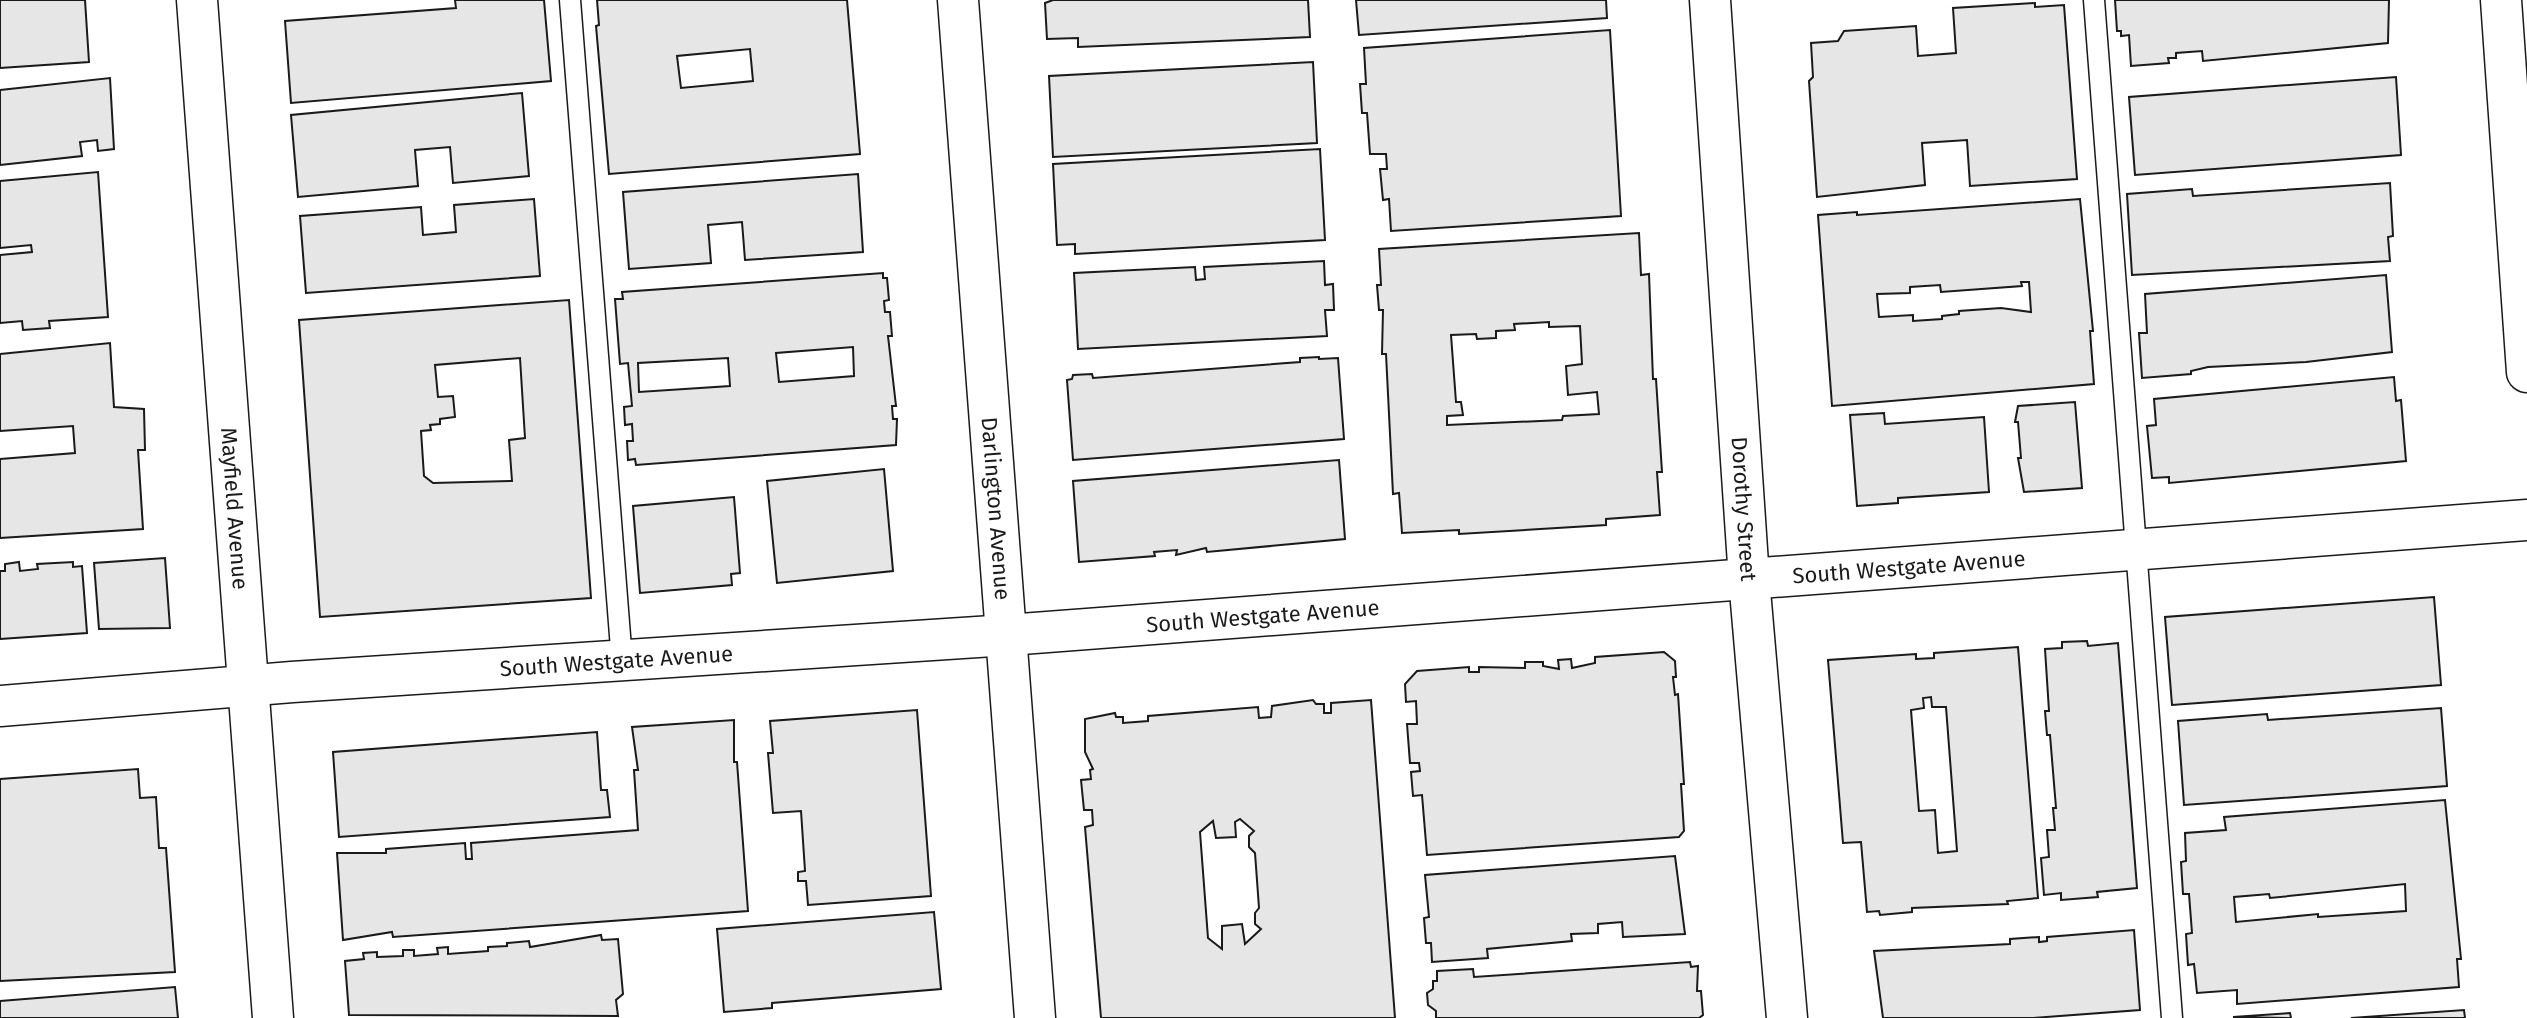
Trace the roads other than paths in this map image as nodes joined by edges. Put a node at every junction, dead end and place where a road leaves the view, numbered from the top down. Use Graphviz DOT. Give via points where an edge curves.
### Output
graph roads {
  1 [pos="197,0"];
  2 [pos="570,0"];
  3 [pos="958,0"];
  4 [pos="1710,0"];
  5 [pos="2094,0"];
  6 [pos="2501,0"];
  7 [pos="2527,372"];
  8 [pos="2527,520"];
  9 [pos="2135,548"];
  10 [pos="1749,579"];
  11 [pos="1008,635"];
  12 [pos="622,661"];
  13 [pos="249,685"];
  14 [pos="0,706"];
  15 [pos="273,1018"];
  16 [pos="1035,1018"];
  17 [pos="1787,1018"];
  18 [pos="2172,1018"];
  1 -- 13 [label="street, Mayfield Avenue"];
  2 -- 12 [label="lane"];
  3 -- 11 [label="street, Darlington Avenue"];
  4 -- 10 [label="street, Dorothy Street"];
  5 -- 9 [label="lane"];
  6 -- 7 [label="street"];
  8 -- 9 [label="street, South Westgate Avenue"];
  9 -- 10 [label="street, South Westgate Avenue"];
  9 -- 18 [label="lane"];
  10 -- 11 [label="street, South Westgate Avenue"];
  10 -- 17 [label="street, Dorothy Street"];
  11 -- 12 [label="street, South Westgate Avenue"];
  11 -- 16 [label="street, Darlington Avenue"];
  12 -- 13 [label="street, South Westgate Avenue"];
  13 -- 14 [label="street, South Westgate Avenue"];
  13 -- 15 [label="street, Mayfield Avenue"];
}
